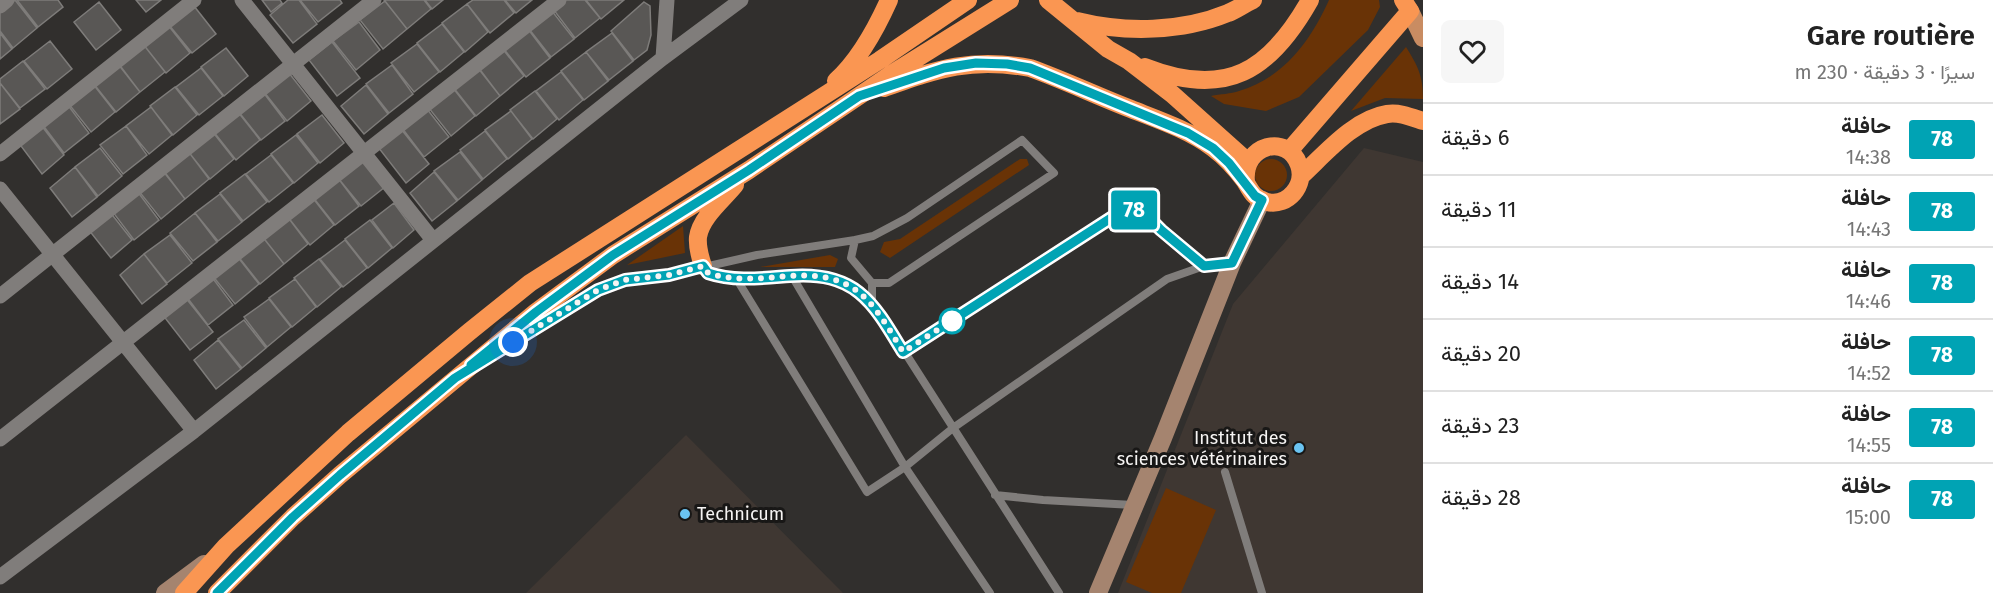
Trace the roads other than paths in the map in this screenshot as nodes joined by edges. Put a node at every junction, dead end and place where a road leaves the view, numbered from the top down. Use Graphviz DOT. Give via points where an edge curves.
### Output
graph roads {
  1 [pos="7,0"];
  2 [pos="194,0"];
  3 [pos="242,0"];
  4 [pos="374,0"];
  5 [pos="667,0"];
  6 [pos="741,0"];
  7 [pos="889,0"];
  8 [pos="968,0"];
  9 [pos="1048,0"];
  10 [pos="1252,0"];
  11 [pos="1310,0"];
  12 [pos="556,1"];
  13 [pos="1003,4"];
  14 [pos="1411,4"];
  15 [pos="0,6"];
  16 [pos="1073,20"];
  17 [pos="1423,38"];
  18 [pos="663,58"];
  19 [pos="1129,61"];
  20 [pos="292,64"];
  21 [pos="859,96"];
  22 [pos="812,103"];
  23 [pos="1423,122"];
  24 [pos="1289,152"];
  25 [pos="363,153"];
  26 [pos="0,154"];
  27 [pos="1248,162"];
  28 [pos="749,170"];
  29 [pos="1301,176"];
  30 [pos="1246,182"];
  31 [pos="0,189"];
  32 [pos="1262,200"];
  33 [pos="433,240"];
  34 [pos="855,240"];
  35 [pos="52,254"];
  36 [pos="1232,263"];
  37 [pos="703,266"];
  38 [pos="1204,266"];
  39 [pos="792,276"];
  40 [pos="736,278"];
  41 [pos="872,283"];
  42 [pos="0,296"];
  43 [pos="872,303"];
  44 [pos="123,342"];
  45 [pos="903,352"];
  46 [pos="455,378"];
  47 [pos="953,428"];
  48 [pos="194,431"];
  49 [pos="4,433"];
  50 [pos="906,467"];
  51 [pos="1225,472"];
  52 [pos="995,495"];
  53 [pos="1134,505"];
  54 [pos="226,546"];
  55 [pos="0,578"];
  56 [pos="165,593"];
  57 [pos="184,593"];
  58 [pos="217,593"];
  59 [pos="990,593"];
  60 [pos="1059,593"];
  61 [pos="1098,593"];
  62 [pos="1262,593"];
  1 -- 15 [label="street"];
  2 -- 26 [label="street"];
  3 -- 20 [label="street"];
  4 -- 20 [label="street"];
  5 -- 18 [label="street"];
  6 -- 18 [label="street"];
  7 -- 22 [label="highway" via="863,48 842,76"];
  8 -- 22 [label="highway"];
  9 -- 16 [label="highway"];
  10 -- 16 [label="highway" via="1228,13 1174,27 1131,28"];
  11 -- 19 [label="highway" via="1274,51 1247,71 1228,78 1192,80"];
  12 -- 25 [label="street"];
  13 -- 21 [label="highway"];
  14 -- 17 [label="main road"];
  14 -- 24 [label="highway"];
  16 -- 19 [label="highway"];
  18 -- 33 [label="street"];
  19 -- 27 [label="highway" via="1172,93"];
  20 -- 25 [label="street"];
  20 -- 35 [label="street"];
  21 -- 28 [label="highway"];
  21 -- 30 [label="highway" via="944,68 976,63 1030,68 1188,133 1213,148"];
  22 -- 54 [label="highway" via="530,284 348,433"];
  23 -- 29 [label="highway" via="1388,114 1369,119"];
  24 -- 27 [label="highway" via="1271,146 1253,154"];
  24 -- 29 [label="highway" via="1296,158"];
  25 -- 33 [label="street"];
  25 -- 44 [label="street"];
  27 -- 30 [label="highway"];
  28 -- 37 [label="highway" via="702,225 698,248"];
  28 -- 46 [label="highway" via="613,255"];
  29 -- 32 [label="highway" via="1295,193 1288,198 1271,203"];
  30 -- 32 [label="highway" via="1249,190"];
  31 -- 35 [label="street"];
  32 -- 36 [label="street"];
  33 -- 48 [label="street"];
  34 -- 37 [label="lane"];
  34 -- 41 [label="lane" via="851,258"];
  34 -- 41 [label="lane" via="873,236 907,218 1022,140 1054,173 889,282"];
  35 -- 42 [label="street"];
  35 -- 44 [label="street"];
  36 -- 38 [label="lane"];
  36 -- 53 [label="street"];
  37 -- 40 [label="lane" via="708,273"];
  37 -- 46 [label="lane" via="625,280 598,290"];
  38 -- 45 [label="lane" via="1146,215 1125,209"];
  38 -- 47 [label="lane" via="1167,279"];
  39 -- 40 [label="lane"];
  39 -- 43 [label="lane" via="838,279"];
  39 -- 50 [label="lane"];
  40 -- 50 [label="lane" via="867,492"];
  41 -- 43 [label="lane"];
  43 -- 45 [label="lane"];
  44 -- 48 [label="street"];
  44 -- 49 [label="street"];
  45 -- 47 [label="lane"];
  46 -- 58 [label="highway" via="293,517"];
  47 -- 50 [label="lane"];
  47 -- 52 [label="lane"];
  48 -- 55 [label="street"];
  50 -- 59 [label="lane"];
  51 -- 62 [label="lane"];
  52 -- 53 [label="lane"];
  52 -- 60 [label="lane"];
  53 -- 61 [label="street"];
  54 -- 56 [label="street"];
  54 -- 57 [label="highway"];
}
